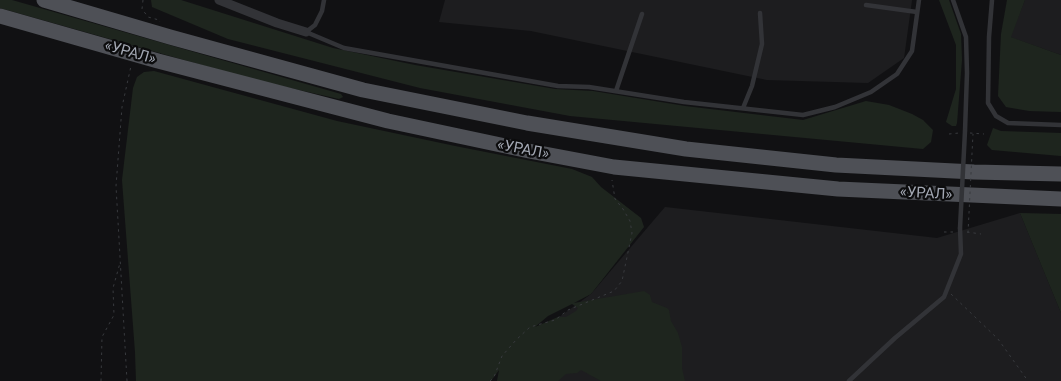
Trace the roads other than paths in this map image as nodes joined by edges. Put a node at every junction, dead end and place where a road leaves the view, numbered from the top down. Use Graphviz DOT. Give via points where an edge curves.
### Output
graph roads {
  1 [pos="44,0"];
  2 [pos="219,0"];
  3 [pos="324,0"];
  4 [pos="919,0"];
  5 [pos="953,0"];
  6 [pos="992,0"];
  7 [pos="866,5"];
  8 [pos="760,12"];
  9 [pos="917,12"];
  10 [pos="642,14"];
  11 [pos="0,16"];
  12 [pos="306,32"];
  13 [pos="363,90"];
  14 [pos="616,91"];
  15 [pos="322,104"];
  16 [pos="743,108"];
  17 [pos="1061,125"];
  18 [pos="1061,174"];
  19 [pos="1061,199"];
  20 [pos="849,381"];
  1 -- 13 [label="main road, «УРАЛ»"];
  2 -- 12 [label="street"];
  3 -- 12 [label="lane" via="315,25"];
  4 -- 9 [label="lane"];
  5 -- 20 [label="lane, bridge" via="966,37 961,254 944,297"];
  6 -- 17 [label="lane" via="988,103 996,116 1008,123"];
  7 -- 9 [label="lane"];
  8 -- 16 [label="lane" via="762,44"];
  9 -- 16 [label="lane" via="912,50 897,74 871,92 835,107 803,115"];
  10 -- 14 [label="lane"];
  11 -- 15 [label="main road, «УРАЛ»"];
  12 -- 14 [label="lane" via="344,48 558,86 589,86"];
  13 -- 15 [label="main road" via="373,98 368,108 338,102"];
  13 -- 18 [label="main road, «УРАЛ»" via="527,123 686,149 836,165"];
  14 -- 16 [label="lane"];
  15 -- 19 [label="main road, «УРАЛ»" via="388,121 614,167 838,189"];
}
